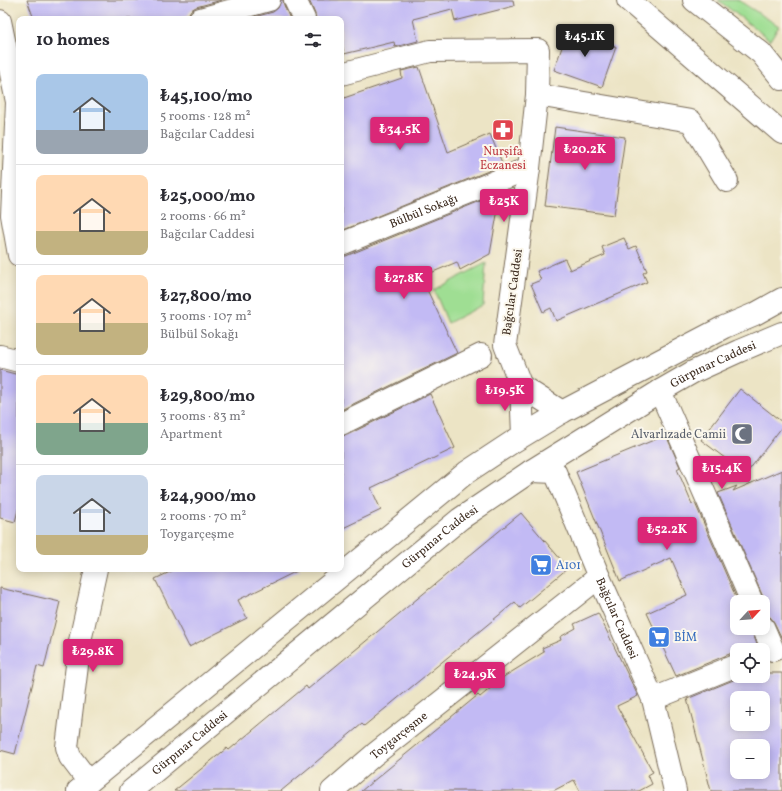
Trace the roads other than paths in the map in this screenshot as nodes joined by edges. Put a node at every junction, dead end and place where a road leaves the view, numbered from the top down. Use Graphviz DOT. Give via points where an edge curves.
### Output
graph roads {
  1 [pos="269,0"];
  2 [pos="295,0"];
  3 [pos="628,0"];
  4 [pos="694,0"];
  5 [pos="211,16"];
  6 [pos="303,16"];
  7 [pos="0,21"];
  8 [pos="344,73"];
  9 [pos="782,78"];
  10 [pos="537,94"];
  11 [pos="16,97"];
  12 [pos="16,125"];
  13 [pos="782,133"];
  14 [pos="529,168"];
  15 [pos="727,181"];
  16 [pos="16,238"];
  17 [pos="344,243"];
  18 [pos="782,299"];
  19 [pos="782,333"];
  20 [pos="481,355"];
  21 [pos="0,356"];
  22 [pos="16,360"];
  23 [pos="521,386"];
  24 [pos="660,391"];
  25 [pos="562,412"];
  26 [pos="344,423"];
  27 [pos="523,435"];
  28 [pos="531,471"];
  29 [pos="95,572"];
  30 [pos="599,577"];
  31 [pos="749,595"];
  32 [pos="766,635"];
  33 [pos="773,650"];
  34 [pos="730,667"];
  35 [pos="653,699"];
  36 [pos="83,786"];
  37 [pos="131,791"];
  38 [pos="332,791"];
  39 [pos="675,791"];
  1 -- 5 [label="main road"];
  2 -- 6 [label="main road"];
  3 -- 13 [label="main road"];
  4 -- 9 [label="main road" via="761,53"];
  7 -- 11 [label="main road"];
  8 -- 10 [label="main road, Bağcılar Caddesi" via="430,51 538,50"];
  10 -- 14 [label="main road, Bağcılar Caddesi"];
  10 -- 15 [label="main road" via="691,120"];
  12 -- 16 [label="main road" via="12,215"];
  14 -- 17 [label="main road, Bülbül Sokağı"];
  14 -- 23 [label="main road, Bağcılar Caddesi" via="505,345"];
  18 -- 25 [label="main road"];
  19 -- 24 [label="main road, Gürpınar Caddesi" via="739,350"];
  20 -- 26 [label="main road"];
  21 -- 22 [label="main road"];
  23 -- 25 [label="main road"];
  23 -- 27 [label="main road, Bağcılar Caddesi"];
  24 -- 28 [label="main road, Gürpınar Caddesi"];
  24 -- 31 [label="main road"];
  25 -- 27 [label="main road"];
  27 -- 36 [label="main road" via="467,472"];
  28 -- 30 [label="main road, Bağcılar Caddesi" via="555,472"];
  28 -- 37 [label="main road, Gürpınar Caddesi" via="460,519"];
  29 -- 36 [label="main road" via="80,641 67,747"];
  30 -- 35 [label="main road, Bağcılar Caddesi"];
  30 -- 38 [label="main road, Toygarçeşme"];
  32 -- 33 [label="main road"];
  34 -- 35 [label="main road"];
  35 -- 39 [label="main road, Bağcılar Caddesi"];
}
